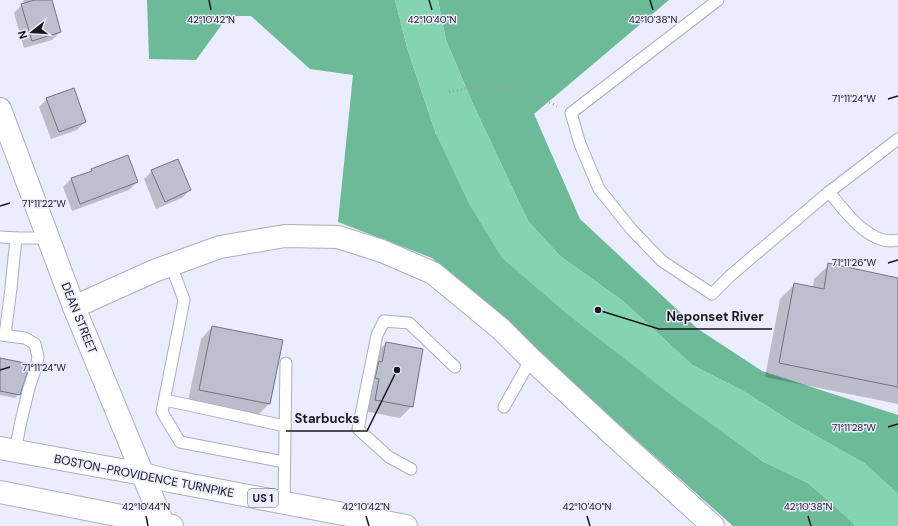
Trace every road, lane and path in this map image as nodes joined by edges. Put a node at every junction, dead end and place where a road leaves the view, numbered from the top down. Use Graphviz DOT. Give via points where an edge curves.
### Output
graph roads {
  1 [pos="718,0"];
  2 [pos="449,92"];
  3 [pos="0,109"];
  4 [pos="572,113"];
  5 [pos="898,139"];
  6 [pos="830,192"];
  7 [pos="0,236"];
  8 [pos="16,238"];
  9 [pos="49,238"];
  10 [pos="898,240"];
  11 [pos="171,265"];
  12 [pos="74,307"];
  13 [pos="2,335"];
  14 [pos="531,359"];
  15 [pos="286,363"];
  16 [pos="455,367"];
  17 [pos="165,400"];
  18 [pos="504,407"];
  19 [pos="285,426"];
  20 [pos="7,450"];
  21 [pos="284,462"];
  22 [pos="411,468"];
  23 [pos="143,474"];
  24 [pos="0,492"];
  25 [pos="284,502"];
  26 [pos="166,525"];
  27 [pos="406,526"];
  28 [pos="713,526"];
  1 -- 4 [label="lane"];
  2 -- 4 [label="path" via="481,85 522,90"];
  3 -- 9 [label="main road, DEAN STREET"];
  4 -- 6 [label="lane" via="580,144 599,189 632,230 662,261 712,294"];
  5 -- 6 [label="lane"];
  6 -- 10 [label="lane" via="862,229 877,238 892,242"];
  7 -- 8 [label="lane"];
  8 -- 9 [label="lane"];
  8 -- 13 [label="lane" via="11,288"];
  9 -- 12 [label="main road, DEAN STREET"];
  11 -- 12 [label="main road"];
  11 -- 14 [label="main road" via="220,248 278,237 338,237 382,251 432,273 501,329"];
  11 -- 17 [label="lane" via="184,300"];
  12 -- 23 [label="main road, DEAN STREET"];
  13 -- 20 [label="lane" via="25,338 35,344 38,357 21,421"];
  14 -- 18 [label="lane"];
  14 -- 28 [label="main road"];
  15 -- 19 [label="lane"];
  16 -- 22 [label="lane" via="409,323 384,321 377,335 358,429 389,457"];
  17 -- 19 [label="lane"];
  17 -- 21 [label="lane" via="162,412 180,442"];
  19 -- 21 [label="lane"];
  20 -- 23 [label="main road, BOSTON-PROVIDENCE TURNPIKE / US 1"];
  21 -- 25 [label="lane"];
  23 -- 25 [label="main road, BOSTON-PROVIDENCE TURNPIKE / US 1"];
  23 -- 26 [label="main road, DEAN STREET"];
  24 -- 26 [label="main road"];
  25 -- 27 [label="main road, BOSTON-PROVIDENCE TURNPIKE / US 1"];
}
